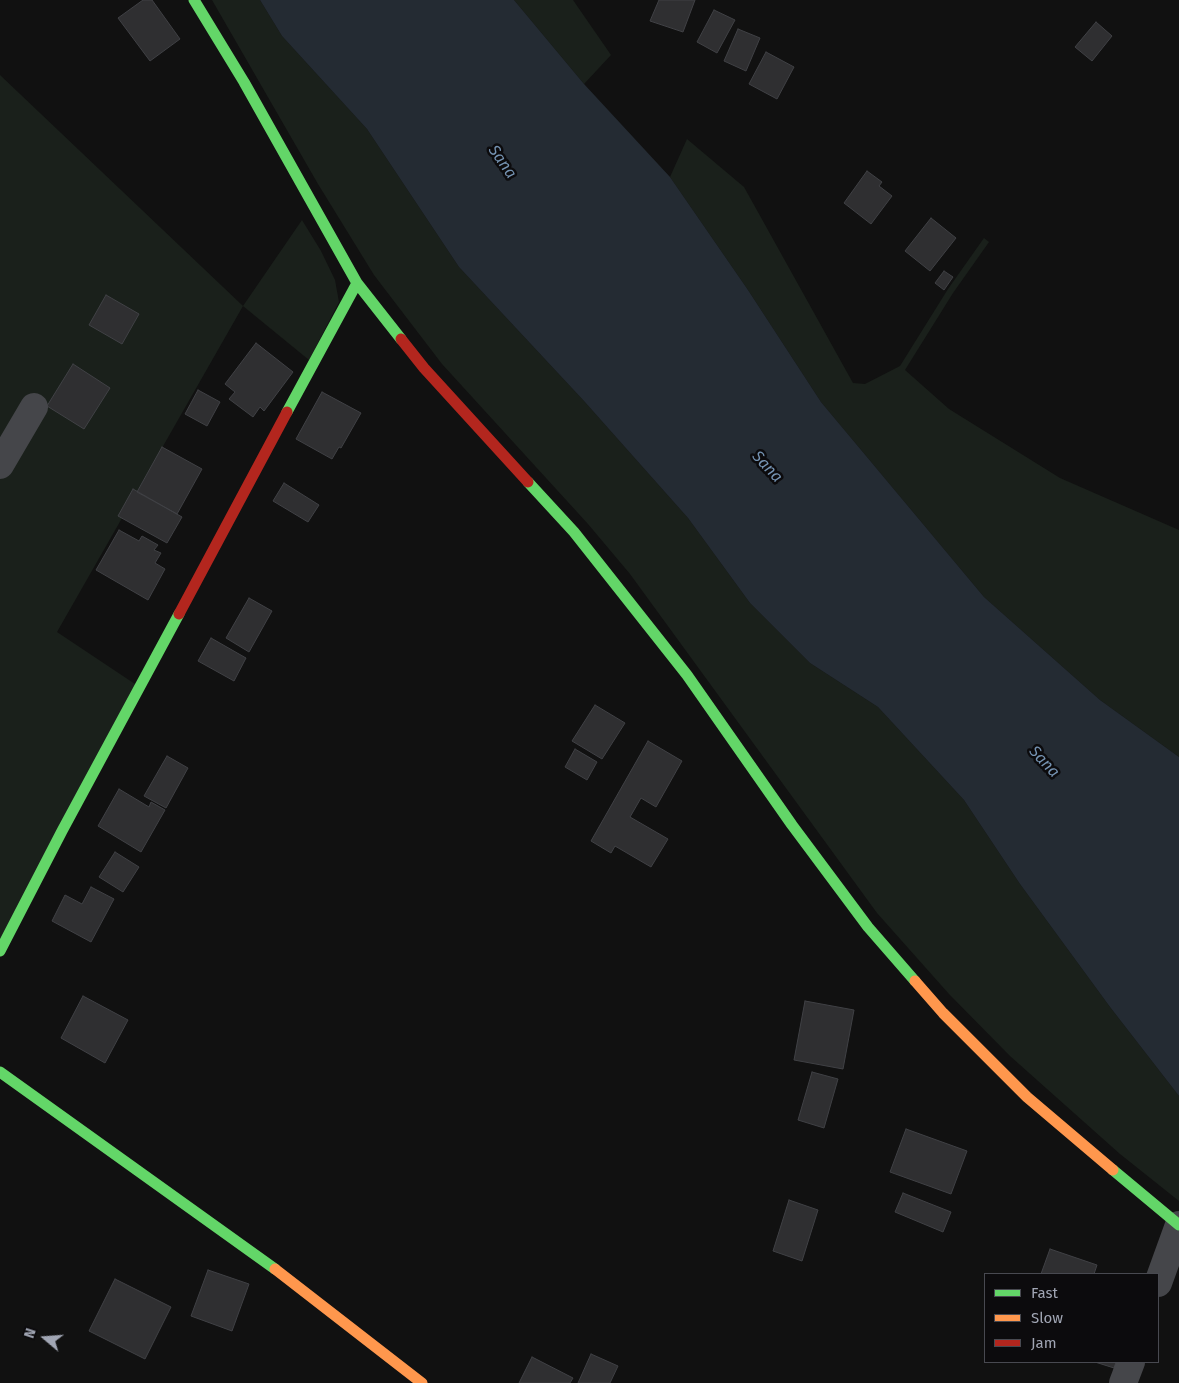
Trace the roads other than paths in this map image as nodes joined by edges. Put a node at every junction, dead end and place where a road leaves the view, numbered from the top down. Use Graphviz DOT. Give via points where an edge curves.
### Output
graph roads {
  1 [pos="194,0"];
  2 [pos="357,283"];
  3 [pos="34,407"];
  4 [pos="0,465"];
  5 [pos="0,951"];
  6 [pos="0,1072"];
  7 [pos="1179,1225"];
  8 [pos="1159,1280"];
  9 [pos="1131,1363"];
  10 [pos="422,1383"];
  11 [pos="1124,1383"];
  1 -- 2 [label="main road"];
  2 -- 5 [label="main road"];
  2 -- 7 [label="main road" via="424,368 574,532 688,675 792,825 868,927 943,1013 1027,1097"];
  3 -- 4 [label="street"];
  6 -- 10 [label="main road" via="285,1276"];
  7 -- 8 [label="street"];
  9 -- 11 [label="street"];
}
